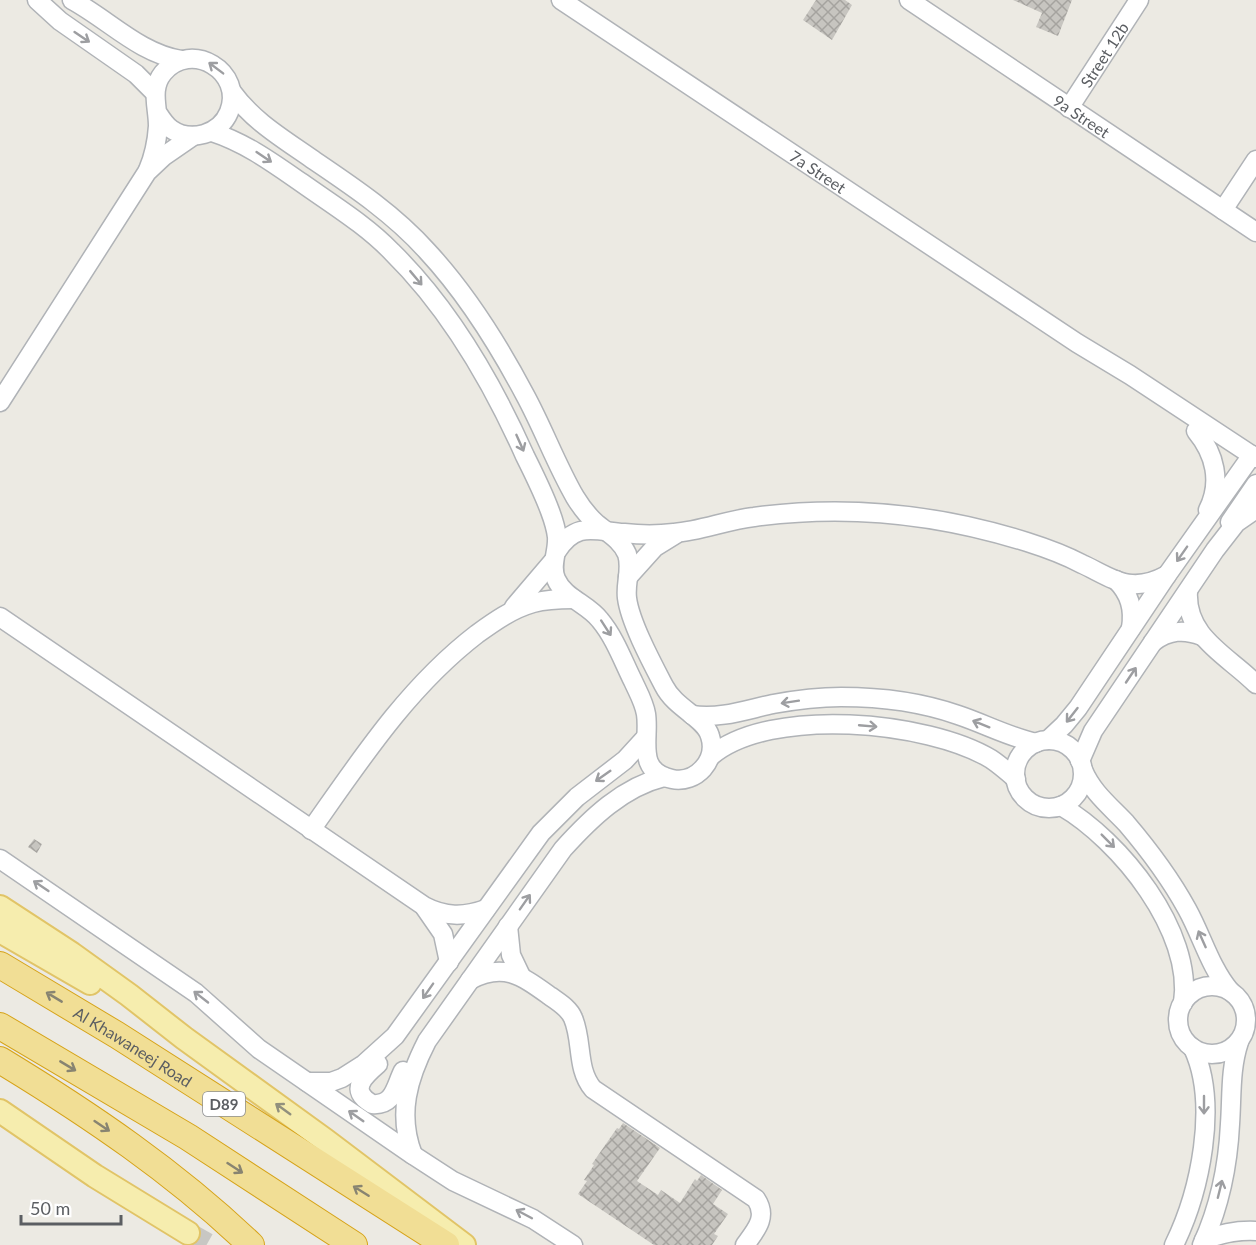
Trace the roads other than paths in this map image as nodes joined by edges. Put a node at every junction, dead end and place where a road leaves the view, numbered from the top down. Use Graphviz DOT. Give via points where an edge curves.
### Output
graph roads {
  1 [pos="37,0"];
  2 [pos="72,0"];
  3 [pos="561,0"];
  4 [pos="909,0"];
  5 [pos="1139,0"];
  6 [pos="181,60"];
  7 [pos="232,92"];
  8 [pos="156,103"];
  9 [pos="1069,108"];
  10 [pos="212,132"];
  11 [pos="193,136"];
  12 [pos="1256,160"];
  13 [pos="147,172"];
  14 [pos="1222,210"];
  15 [pos="1256,232"];
  16 [pos="1077,343"];
  17 [pos="0,402"];
  18 [pos="1196,431"];
  19 [pos="1252,462"];
  20 [pos="1256,484"];
  21 [pos="1256,509"];
  22 [pos="605,531"];
  23 [pos="678,533"];
  24 [pos="1197,533"];
  25 [pos="1215,550"];
  26 [pos="555,556"];
  27 [pos="1167,575"];
  28 [pos="628,576"];
  29 [pos="1116,580"];
  30 [pos="1188,591"];
  31 [pos="574,599"];
  32 [pos="508,613"];
  33 [pos="0,617"];
  34 [pos="1131,628"];
  35 [pos="1202,636"];
  36 [pos="1153,642"];
  37 [pos="1256,684"];
  38 [pos="692,715"];
  39 [pos="646,737"];
  40 [pos="1042,742"];
  41 [pos="711,756"];
  42 [pos="1082,766"];
  43 [pos="664,777"];
  44 [pos="1016,779"];
  45 [pos="1061,806"];
  46 [pos="311,830"];
  47 [pos="0,859"];
  48 [pos="423,906"];
  49 [pos="0,907"];
  50 [pos="486,909"];
  51 [pos="508,926"];
  52 [pos="0,931"];
  53 [pos="449,962"];
  54 [pos="0,965"];
  55 [pos="521,976"];
  56 [pos="470,980"];
  57 [pos="1233,993"];
  58 [pos="1183,1003"];
  59 [pos="1256,1006"];
  60 [pos="0,1026"];
  61 [pos="405,1026"];
  62 [pos="184,1038"];
  63 [pos="426,1041"];
  64 [pos="1239,1042"];
  65 [pos="1193,1048"];
  66 [pos="0,1060"];
  67 [pos="307,1082"];
  68 [pos="0,1111"];
  69 [pos="413,1155"];
  70 [pos="214,1211"];
  71 [pos="1256,1231"];
  72 [pos="188,1233"];
  73 [pos="1203,1243"];
  74 [pos="237,1245"];
  75 [pos="251,1245"];
  76 [pos="354,1245"];
  77 [pos="446,1245"];
  78 [pos="464,1245"];
  79 [pos="573,1245"];
  80 [pos="745,1245"];
  81 [pos="1174,1245"];
  1 -- 8 [label="street, one-way" via="136,74"];
  2 -- 6 [label="street" via="143,47"];
  3 -- 16 [label="street, 7a Street"];
  4 -- 9 [label="street, 9a Street"];
  5 -- 9 [label="street, Street 12b"];
  7 -- 6 [label="street, one-way" via="229,81 214,64"];
  6 -- 8 [label="street" via="171,65 157,82"];
  7 -- 10 [label="street" via="228,114"];
  7 -- 22 [label="street" via="263,126 370,199 428,251 508,364 577,500"];
  8 -- 11 [label="street" via="171,129"];
  8 -- 13 [label="street" via="155,148"];
  9 -- 14 [label="street, 9a Street"];
  10 -- 11 [label="street"];
  10 -- 26 [label="street, one-way" via="251,148 347,214 389,249 426,289 468,347 513,429 550,511 557,537"];
  11 -- 13 [label="street"];
  12 -- 14 [label="street"];
  13 -- 17 [label="street"];
  14 -- 15 [label="street, 9a Street"];
  16 -- 18 [label="street, 7a Street"];
  16 -- 19 [label="street, 7a Street"];
  18 -- 19 [label="street, 7a Street"];
  18 -- 24 [label="street" via="1209,449 1216,482"];
  19 -- 24 [label="street"];
  20 -- 25 [label="street"];
  21 -- 25 [label="street" via="1236,523"];
  22 -- 23 [label="street"];
  22 -- 26 [label="street" via="582,530 572,534"];
  22 -- 28 [label="street" via="622,545 627,555"];
  23 -- 28 [label="street" via="655,547"];
  23 -- 29 [label="street" via="728,521 801,512 894,513 940,519 1030,543"];
  24 -- 27 [label="street, one-way"];
  25 -- 30 [label="street"];
  26 -- 31 [label="street" via="557,583"];
  26 -- 32 [label="street"];
  27 -- 29 [label="street" via="1142,584"];
  27 -- 34 [label="street"];
  28 -- 38 [label="street" via="627,599 633,621 666,690"];
  29 -- 34 [label="street" via="1131,602"];
  30 -- 35 [label="street" via="1190,615"];
  30 -- 36 [label="street"];
  31 -- 32 [label="street" via="547,600"];
  31 -- 39 [label="street, one-way" via="594,612 609,632 644,706"];
  32 -- 46 [label="street" via="446,660 405,702"];
  33 -- 46 [label="street"];
  34 -- 40 [label="street, one-way" via="1071,717"];
  35 -- 36 [label="street" via="1176,631"];
  35 -- 37 [label="street"];
  42 -- 36 [label="street, one-way" via="1093,731"];
  40 -- 38 [label="street, one-way" via="1015,738 958,715 880,699 800,700 724,716"];
  38 -- 41 [label="street" via="711,736"];
  39 -- 43 [label="street" via="650,764"];
  39 -- 50 [label="street, one-way" via="625,760 558,815"];
  40 -- 42 [label="street" via="1067,746"];
  40 -- 44 [label="street" via="1027,749 1020,758"];
  41 -- 43 [label="street" via="705,767 691,777"];
  41 -- 44 [label="street, one-way" via="750,735 783,728 851,724 896,729 950,742 991,759"];
  42 -- 45 [label="street" via="1080,788"];
  57 -- 42 [label="street, one-way" via="1215,970 1195,924 1162,869 1094,790"];
  51 -- 43 [label="street, one-way" via="578,832 631,789"];
  44 -- 45 [label="street" via="1024,797 1032,803 1041,807"];
  45 -- 58 [label="street, one-way" via="1112,845 1151,896 1183,966"];
  46 -- 48 [label="street"];
  67 -- 47 [label="street, one-way" via="260,1049 196,993"];
  48 -- 50 [label="street" via="456,915"];
  48 -- 53 [label="street" via="443,934"];
  49 -- 62 [label="main road" via="72,954"];
  50 -- 53 [label="street"];
  51 -- 55 [label="street" via="511,955"];
  51 -- 56 [label="street"];
  52 -- 62 [label="main road"];
  53 -- 61 [label="street, one-way"];
  77 -- 54 [label="highway, Al Khawaneej Road / D89, one-way"];
  55 -- 56 [label="street" via="498,971"];
  55 -- 80 [label="street" via="571,1013 583,1072 593,1089 756,1199 761,1220"];
  56 -- 63 [label="street"];
  57 -- 58 [label="street" via="1221,987 1203,987"];
  57 -- 59 [label="street"];
  57 -- 64 [label="street" via="1242,1003 1247,1019"];
  58 -- 65 [label="street" via="1178,1023 1184,1040"];
  60 -- 76 [label="highway, one-way" via="188,1137"];
  61 -- 63 [label="street" via="393,1048 362,1079 360,1087 365,1100 386,1103 404,1069"];
  61 -- 67 [label="street" via="352,1072 331,1082"];
  78 -- 62 [label="main road, one-way"];
  63 -- 69 [label="street" via="412,1071 405,1103 405,1124"];
  64 -- 65 [label="street" via="1222,1053 1202,1053"];
  73 -- 64 [label="street, one-way" via="1227,1153 1233,1067"];
  65 -- 81 [label="street, one-way" via="1204,1080 1204,1132 1196,1181"];
  66 -- 70 [label="highway, one-way" via="127,1142"];
  69 -- 67 [label="street, one-way"];
  68 -- 72 [label="main road"];
  79 -- 69 [label="street, one-way" via="533,1219 462,1185"];
  70 -- 74 [label="street"];
  70 -- 75 [label="highway"];
  71 -- 73 [label="street" via="1226,1232"];
}
